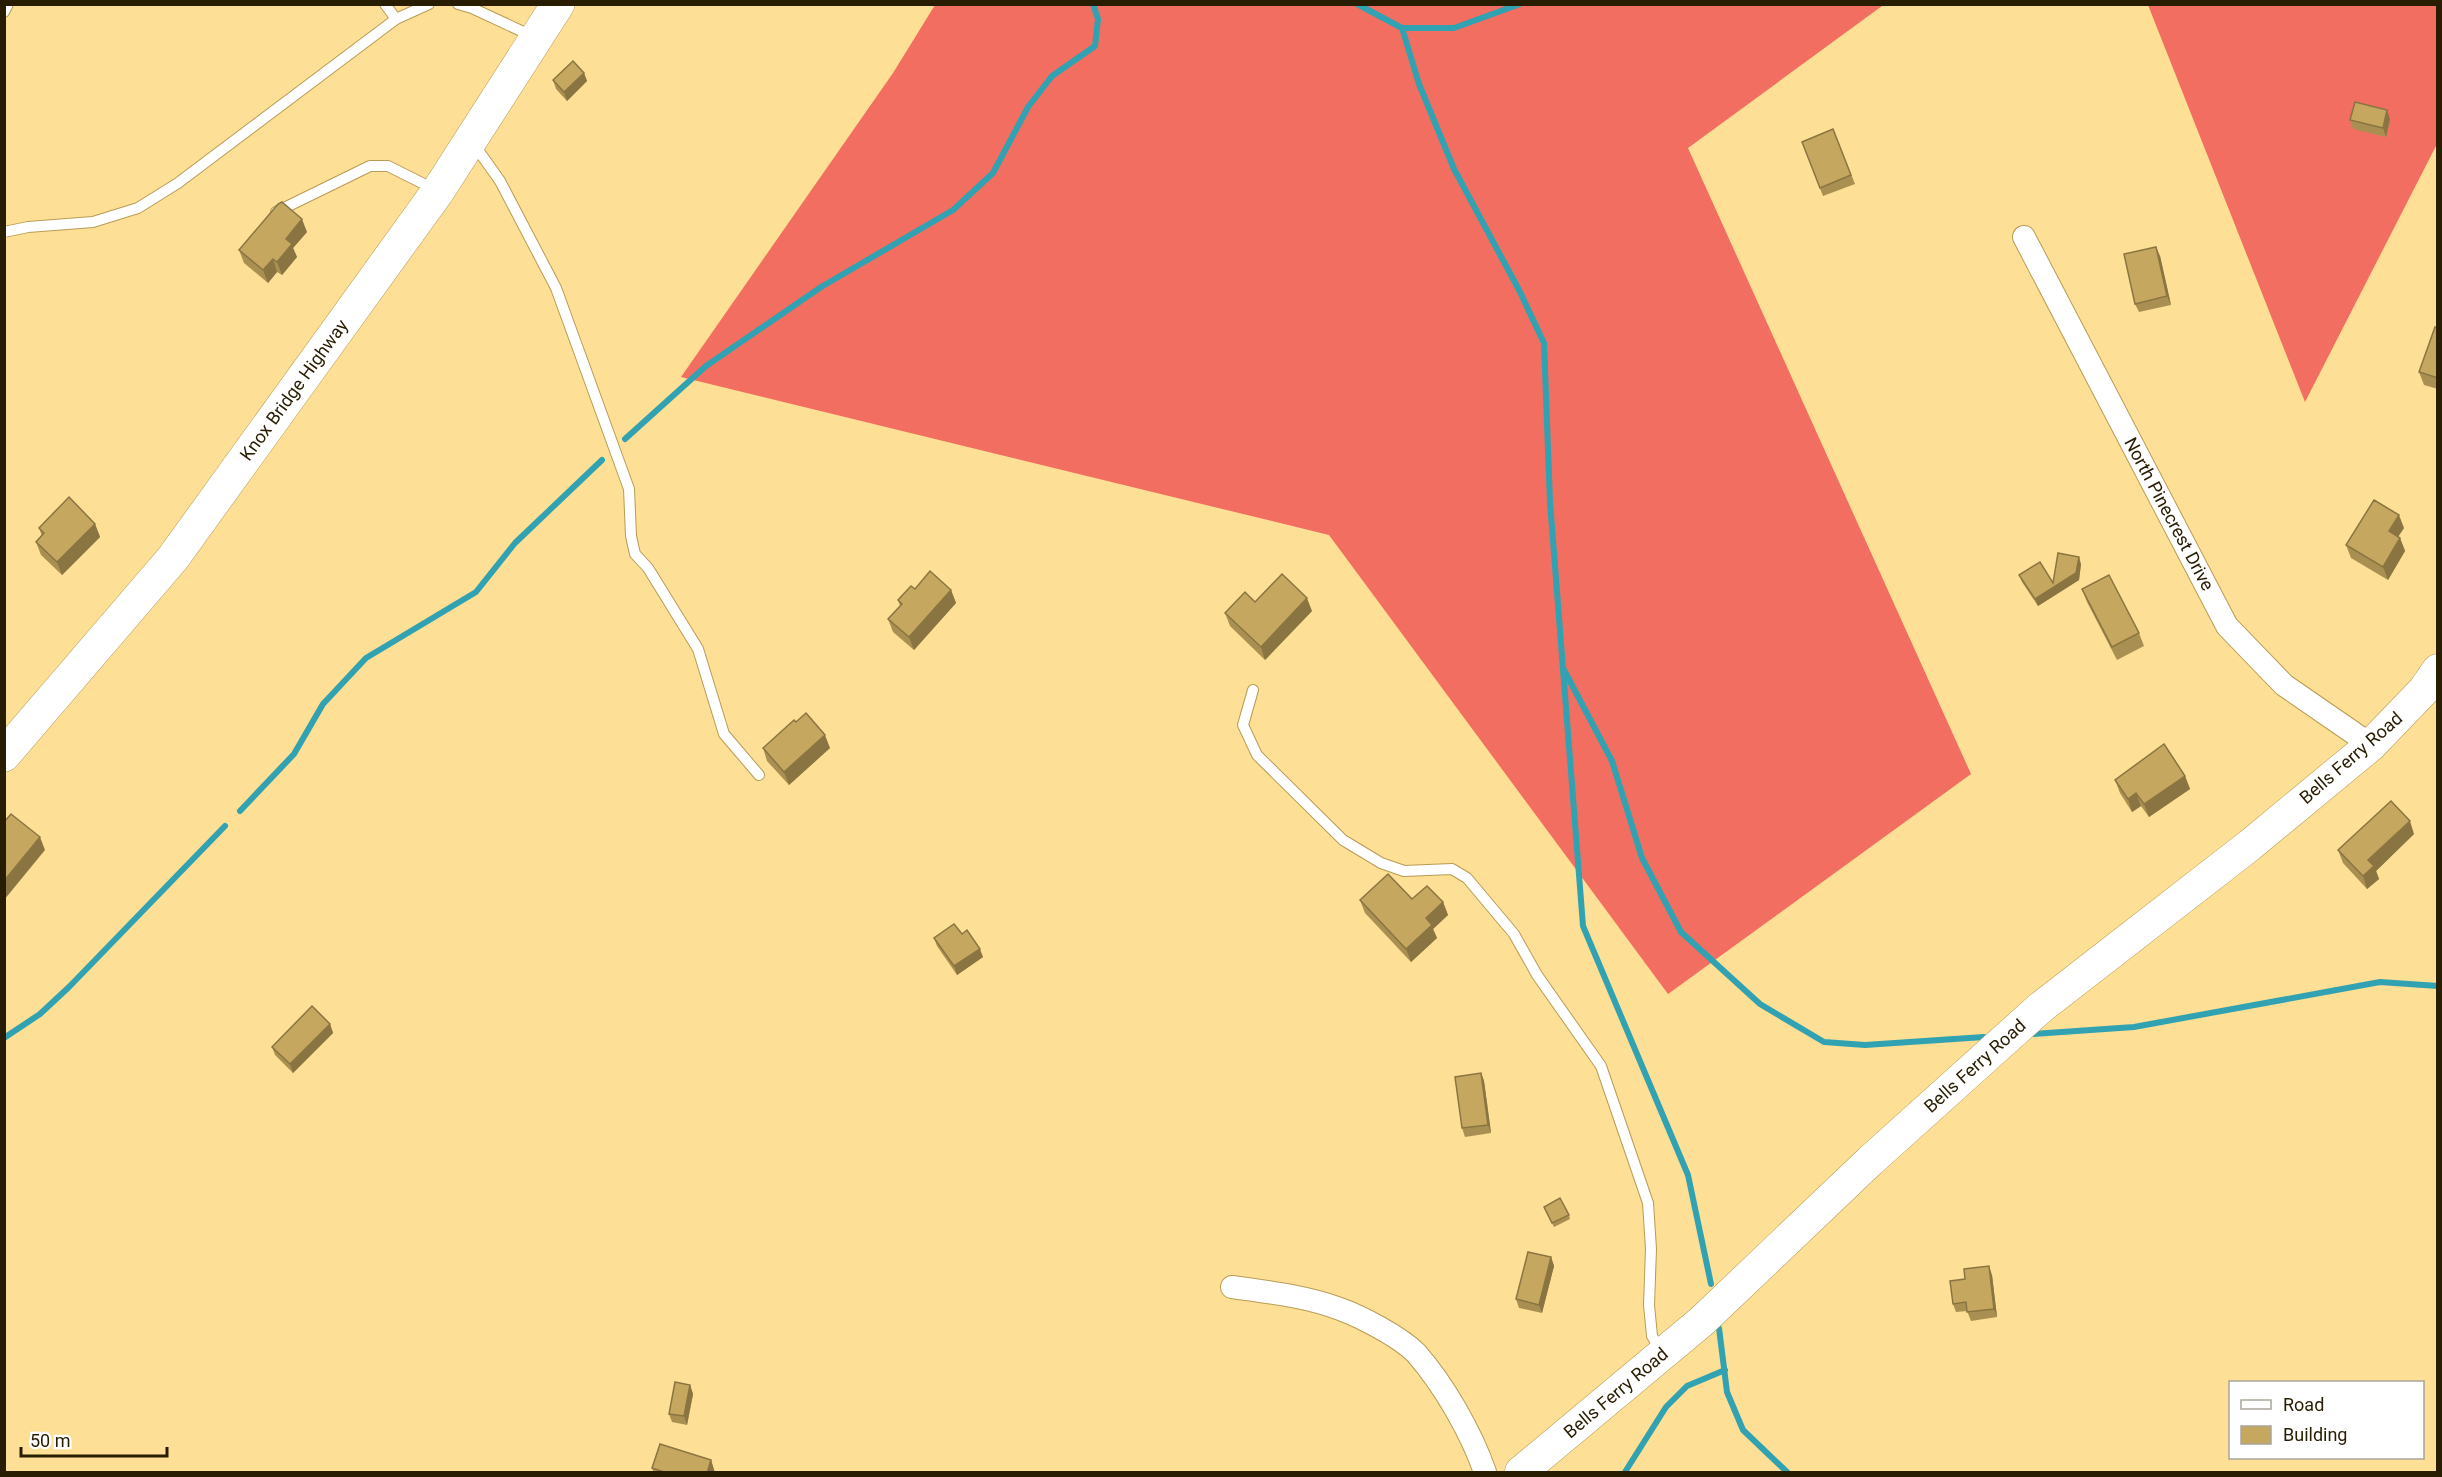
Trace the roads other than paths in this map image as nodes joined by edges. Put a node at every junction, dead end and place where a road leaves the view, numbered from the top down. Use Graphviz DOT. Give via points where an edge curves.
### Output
graph roads {
  1 [pos="9,4"];
  2 [pos="385,4"];
  3 [pos="429,4"];
  4 [pos="458,4"];
  5 [pos="558,4"];
  6 [pos="4,12"];
  7 [pos="396,19"];
  8 [pos="537,38"];
  9 [pos="471,140"];
  10 [pos="438,191"];
  11 [pos="269,220"];
  12 [pos="4,232"];
  13 [pos="2024,237"];
  14 [pos="2438,670"];
  15 [pos="1253,690"];
  16 [pos="2371,745"];
  17 [pos="7,747"];
  18 [pos="759,775"];
  19 [pos="1232,1287"];
  20 [pos="1663,1354"];
  21 [pos="1485,1473"];
  22 [pos="1521,1473"];
  1 -- 6 [label="lane"];
  2 -- 7 [label="lane"];
  3 -- 7 [label="lane"];
  4 -- 8 [label="lane"];
  5 -- 8 [label="main road, Knox Bridge Highway"];
  7 -- 12 [label="lane" via="178,183 138,208 93,222"];
  8 -- 9 [label="main road, Knox Bridge Highway"];
  9 -- 10 [label="main road, Knox Bridge Highway"];
  9 -- 18 [label="lane" via="500,181 556,288 629,489 635,554 670,601 698,649 724,734"];
  10 -- 11 [label="lane" via="388,166 370,166 276,212"];
  10 -- 17 [label="main road, Knox Bridge Highway" via="173,558"];
  13 -- 16 [label="street, North Pinecrest Drive" via="2227,626 2284,685"];
  14 -- 16 [label="main road, Bells Ferry Road"];
  15 -- 20 [label="lane" via="1243,725 1257,754 1343,840 1381,863 1404,871 1452,870 1467,878 1514,934 1537,975 1601,1066 1648,1203 1652,1336"];
  16 -- 20 [label="main road, Bells Ferry Road" via="2250,845 2040,1008"];
  19 -- 21 [label="street" via="1286,1295 1339,1309 1377,1326 1415,1352 1454,1406"];
  20 -- 22 [label="main road, Bells Ferry Road"];
}
